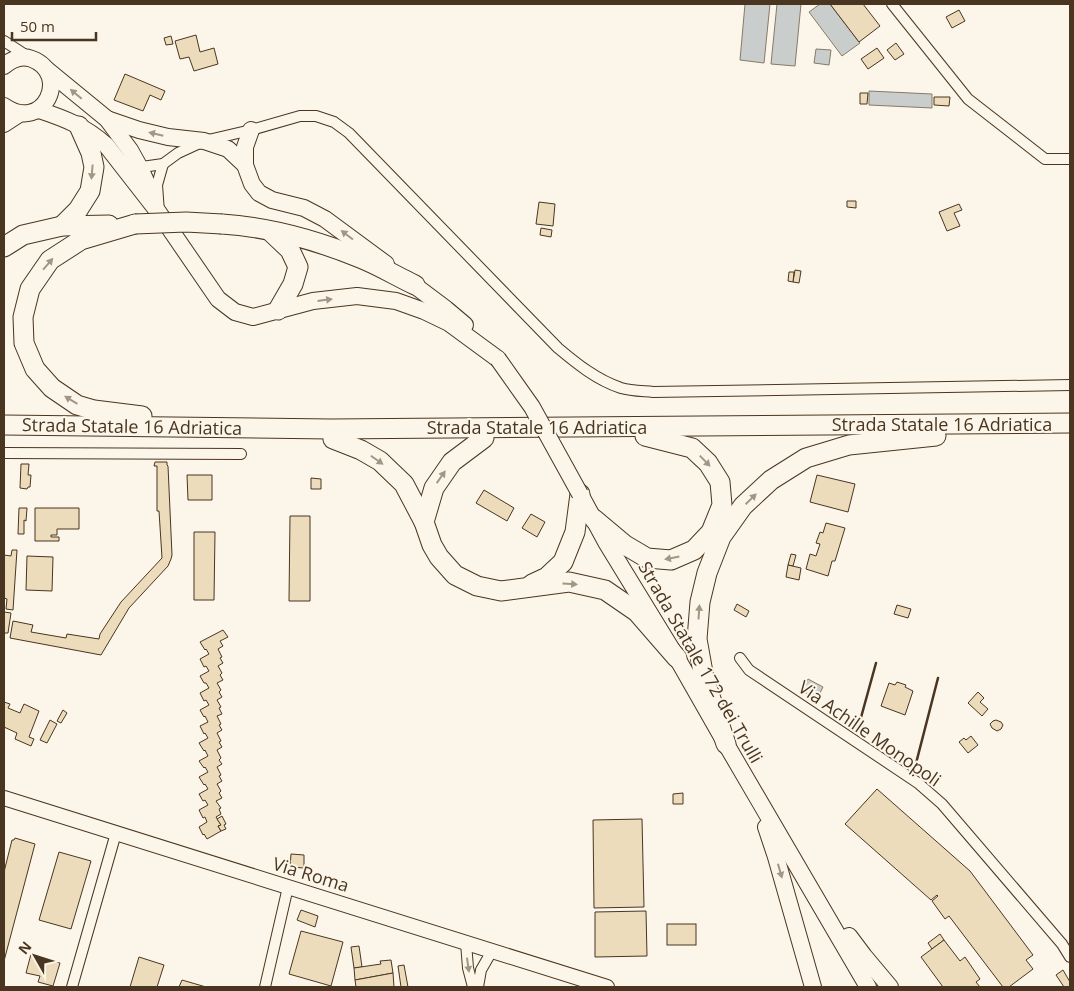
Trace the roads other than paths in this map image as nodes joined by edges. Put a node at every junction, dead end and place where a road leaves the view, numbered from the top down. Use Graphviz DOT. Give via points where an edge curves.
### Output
graph roads {
  1 [pos="892,4"];
  2 [pos="4,41"];
  3 [pos="30,58"];
  4 [pos="4,66"];
  5 [pos="46,69"];
  6 [pos="4,106"];
  7 [pos="39,110"];
  8 [pos="21,114"];
  9 [pos="107,119"];
  10 [pos="4,125"];
  11 [pos="79,126"];
  12 [pos="251,130"];
  13 [pos="204,141"];
  14 [pos="1070,159"];
  15 [pos="163,164"];
  16 [pos="245,165"];
  17 [pos="132,168"];
  18 [pos="159,213"];
  19 [pos="135,224"];
  20 [pos="62,226"];
  21 [pos="269,230"];
  22 [pos="4,246"];
  23 [pos="414,285"];
  24 [pos="278,310"];
  25 [pos="498,359"];
  26 [pos="1070,385"];
  27 [pos="1070,423"];
  28 [pos="4,424"];
  29 [pos="362,429"];
  30 [pos="1070,435"];
  31 [pos="4,436"];
  32 [pos="645,436"];
  33 [pos="936,436"];
  34 [pos="484,438"];
  35 [pos="333,439"];
  36 [pos="4,453"];
  37 [pos="241,454"];
  38 [pos="580,494"];
  39 [pos="594,519"];
  40 [pos="424,522"];
  41 [pos="522,588"];
  42 [pos="677,658"];
  43 [pos="740,658"];
  44 [pos="726,744"];
  45 [pos="754,791"];
  46 [pos="4,798"];
  47 [pos="116,833"];
  48 [pos="797,866"];
  49 [pos="288,887"];
  50 [pos="466,943"];
  51 [pos="492,950"];
  52 [pos="1070,957"];
  53 [pos="72,987"];
  54 [pos="265,987"];
  55 [pos="473,987"];
  56 [pos="478,987"];
  57 [pos="606,987"];
  58 [pos="813,987"];
  59 [pos="868,987"];
  60 [pos="890,987"];
  1 -- 14 [label="street" via="968,99 1045,159"];
  2 -- 3 [label="street"];
  3 -- 4 [label="main road" via="11,60"];
  3 -- 5 [label="main road"];
  5 -- 7 [label="main road" via="52,86 50,95"];
  9 -- 5 [label="main road, one-way"];
  6 -- 8 [label="main road"];
  7 -- 8 [label="main road"];
  7 -- 11 [label="main road"];
  8 -- 10 [label="street"];
  13 -- 9 [label="main road, one-way" via="168,137"];
  9 -- 17 [label="main road" via="130,150"];
  11 -- 17 [label="main road"];
  11 -- 20 [label="highway, one-way" via="91,152 94,168 90,191"];
  12 -- 13 [label="street"];
  12 -- 16 [label="main road" via="245,147"];
  12 -- 26 [label="street" via="300,116 316,116 334,122 349,133 558,348 594,375 622,388 653,392"];
  13 -- 15 [label="street"];
  13 -- 16 [label="main road" via="228,148"];
  15 -- 17 [label="street"];
  15 -- 18 [label="street" via="156,185"];
  23 -- 16 [label="main road, one-way" via="325,219 304,208 272,200 259,193"];
  17 -- 18 [label="main road"];
  18 -- 24 [label="main road" via="218,299 235,312 253,316"];
  19 -- 20 [label="highway"];
  19 -- 21 [label="highway, bridge" via="186,222"];
  29 -- 19 [label="highway, one-way" via="123,414 94,410 52,388 36,369 24,343 23,317 30,289 50,260 81,240"];
  20 -- 22 [label="highway" via="23,235"];
  21 -- 23 [label="highway" via="311,240 361,258"];
  21 -- 24 [label="highway" via="290,250 298,267 293,284"];
  23 -- 25 [label="main road" via="475,333"];
  24 -- 25 [label="main road, one-way" via="313,301 357,296 396,301 449,323"];
  25 -- 38 [label="main road, Strada Statale 172 dei Trulli, bridge" via="532,407"];
  27 -- 29 [label="highway, Strada Statale 16 Adriatica"];
  28 -- 29 [label="highway, Strada Statale 16 Adriatica"];
  30 -- 33 [label="highway, Strada Statale 16 Adriatica"];
  31 -- 35 [label="highway, Strada Statale 16 Adriatica"];
  32 -- 33 [label="highway, Strada Statale 16 Adriatica"];
  32 -- 34 [label="highway, Strada Statale 16 Adriatica"];
  32 -- 39 [label="highway, one-way" via="692,448 708,463 720,482 722,505 711,532 694,550 670,560 647,558"];
  44 -- 33 [label="highway, one-way" via="704,678 697,639 700,602 721,537 743,506 772,480 806,458 849,445"];
  34 -- 35 [label="highway, Strada Statale 16 Adriatica"];
  40 -- 34 [label="highway, one-way" via="434,488 452,462"];
  35 -- 40 [label="highway, one-way" via="380,461 404,484"];
  36 -- 37 [label="street"];
  38 -- 39 [label="main road, Strada Statale 172 dei Trulli"];
  38 -- 41 [label="highway" via="575,532 562,562 547,577"];
  39 -- 42 [label="main road, Strada Statale 172 dei Trulli"];
  40 -- 41 [label="highway" via="439,557 455,575 477,586 501,591"];
  41 -- 42 [label="highway, one-way" via="569,582 605,590 637,612"];
  42 -- 44 [label="main road, Strada Statale 172 dei Trulli"];
  43 -- 52 [label="street, Via Achille Monopoli" via="749,670 918,783 942,804"];
  44 -- 45 [label="main road, Strada Statale 172 dei Trulli"];
  45 -- 48 [label="main road, Strada Statale 172 dei Trulli"];
  45 -- 58 [label="main road, one-way"];
  46 -- 47 [label="street, Via Roma"];
  47 -- 49 [label="street, Via Roma"];
  47 -- 53 [label="street"];
  48 -- 59 [label="main road, Strada Statale 172 dei Trulli"];
  48 -- 60 [label="main road"];
  49 -- 50 [label="street, Via Roma"];
  49 -- 54 [label="street"];
  50 -- 51 [label="street, Via Roma"];
  50 -- 55 [label="street, one-way"];
  51 -- 56 [label="street" via="481,970"];
  51 -- 57 [label="street, Via Roma"];
}
